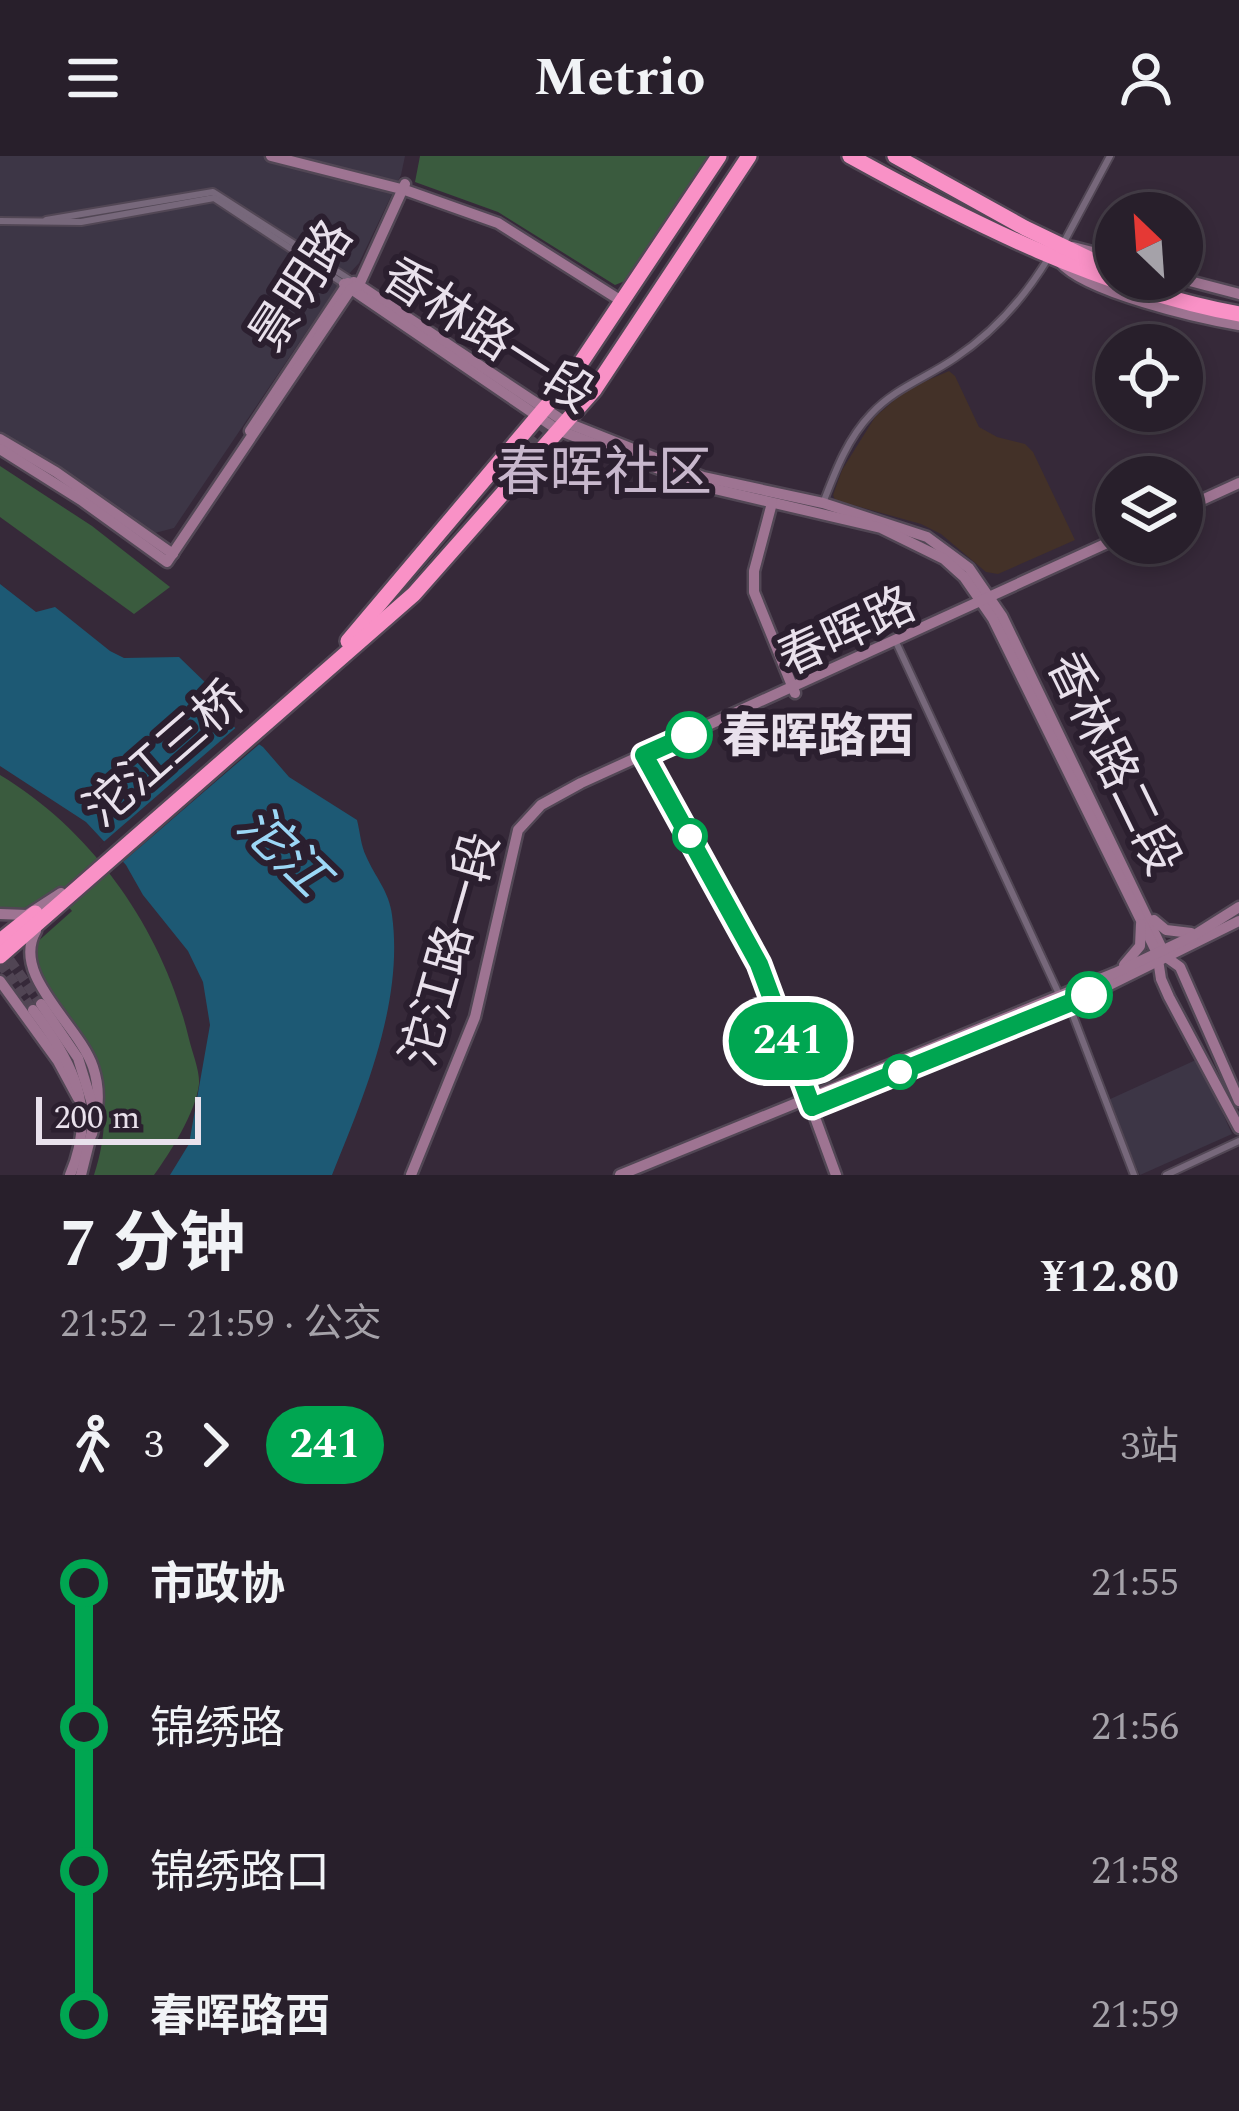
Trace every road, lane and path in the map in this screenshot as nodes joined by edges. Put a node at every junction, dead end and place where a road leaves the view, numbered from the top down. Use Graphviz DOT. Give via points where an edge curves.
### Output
graph roads {
  1 [pos="271,156"];
  2 [pos="286,156"];
  3 [pos="753,156"];
  4 [pos="850,156"];
  5 [pos="1110,156"];
  6 [pos="724,157"];
  7 [pos="882,158"];
  8 [pos="403,188"];
  9 [pos="0,221"];
  10 [pos="982,225"];
  11 [pos="1095,251"];
  12 [pos="1060,253"];
  13 [pos="1095,264"];
  14 [pos="352,285"];
  15 [pos="1203,285"];
  16 [pos="1239,294"];
  17 [pos="1203,295"];
  18 [pos="624,300"];
  19 [pos="1239,304"];
  20 [pos="1239,314"];
  21 [pos="1239,325"];
  22 [pos="584,381"];
  23 [pos="541,413"];
  24 [pos="561,426"];
  25 [pos="0,439"];
  26 [pos="0,449"];
  27 [pos="515,462"];
  28 [pos="1239,486"];
  29 [pos="1203,502"];
  30 [pos="823,503"];
  31 [pos="774,504"];
  32 [pos="1095,552"];
  33 [pos="167,556"];
  34 [pos="988,601"];
  35 [pos="896,643"];
  36 [pos="796,689"];
  37 [pos="645,758"];
  38 [pos="535,814"];
  39 [pos="63,896"];
  40 [pos="1239,908"];
  41 [pos="0,914"];
  42 [pos="1143,914"];
  43 [pos="1239,921"];
  44 [pos="1206,933"];
  45 [pos="0,941"];
  46 [pos="1162,955"];
  47 [pos="0,956"];
  48 [pos="1118,975"];
  49 [pos="0,981"];
  50 [pos="1189,987"];
  51 [pos="1059,994"];
  52 [pos="1169,997"];
  53 [pos="1069,1005"];
  54 [pos="1239,1101"];
  55 [pos="810,1104"];
  56 [pos="83,1112"];
  57 [pos="1239,1128"];
  58 [pos="92,1134"];
  59 [pos="1239,1141"];
  60 [pos="70,1175"];
  61 [pos="81,1175"];
  62 [pos="414,1175"];
  63 [pos="620,1175"];
  64 [pos="640,1175"];
  65 [pos="836,1175"];
  66 [pos="1134,1175"];
  67 [pos="1166,1175"];
  1 -- 8 [label="main road"];
  2 -- 8 [label="main road"];
  3 -- 22 [label="highway"];
  4 -- 10 [label="highway"];
  5 -- 12 [label="street"];
  6 -- 18 [label="highway"];
  6 -- 22 [label="highway"];
  7 -- 10 [label="highway"];
  7 -- 12 [label="highway"];
  8 -- 14 [label="main road, 景明路"];
  8 -- 18 [label="main road" via="513,224"];
  9 -- 14 [label="street" via="213,192"];
  10 -- 12 [label="highway"];
  11 -- 12 [label="main road"];
  12 -- 13 [label="highway"];
  12 -- 20 [label="highway" via="1167,297"];
  12 -- 21 [label="main road" via="1070,274"];
  12 -- 30 [label="street" via="975,344 867,418"];
  14 -- 23 [label="main road, 香林路一段"];
  14 -- 33 [label="main road, 景明路"];
  15 -- 16 [label="main road"];
  17 -- 19 [label="highway"];
  18 -- 22 [label="highway"];
  22 -- 23 [label="highway"];
  22 -- 24 [label="highway"];
  23 -- 24 [label="main road, 香林路一段"];
  23 -- 27 [label="highway"];
  24 -- 27 [label="highway"];
  24 -- 30 [label="main road, 香林路一段" via="703,476"];
  24 -- 31 [label="main road, 香林路一段" via="706,487"];
  25 -- 33 [label="main road"];
  26 -- 33 [label="main road"];
  27 -- 39 [label="highway, 沱江三桥" via="360,636"];
  28 -- 29 [label="main road"];
  30 -- 34 [label="main road, 香林路一段" via="927,537 969,568"];
  31 -- 34 [label="main road, 香林路一段" via="904,536 944,559"];
  31 -- 36 [label="main road" via="754,592"];
  32 -- 34 [label="main road, 春晖路"];
  34 -- 35 [label="main road, 春晖路"];
  34 -- 42 [label="main road, 香林路二段"];
  35 -- 36 [label="main road, 春晖路"];
  35 -- 51 [label="street"];
  36 -- 37 [label="main road, 春晖路"];
  37 -- 38 [label="main road, 春晖路" via="565,791"];
  37 -- 55 [label="main road" via="759,964"];
  38 -- 62 [label="main road, 沱江路一段" via="513,843 475,1017"];
  39 -- 41 [label="main road" via="27,916"];
  39 -- 45 [label="highway"];
  39 -- 47 [label="highway"];
  39 -- 58 [label="main road" via="34,933 28,955 93,1067 99,1106"];
  40 -- 44 [label="main road"];
  42 -- 44 [label="main road" via="1173,932"];
  42 -- 46 [label="main road, 香林路二段"];
  42 -- 48 [label="main road" via="1140,946"];
  43 -- 44 [label="main road"];
  44 -- 46 [label="main road"];
  44 -- 50 [label="main road" via="1186,959"];
  46 -- 48 [label="main road"];
  46 -- 50 [label="main road" via="1180,967"];
  46 -- 52 [label="main road"];
  48 -- 51 [label="main road"];
  48 -- 52 [label="main road" via="1150,975"];
  48 -- 53 [label="main road"];
  49 -- 56 [label="main road" via="58,1061"];
  50 -- 54 [label="main road"];
  51 -- 55 [label="main road"];
  52 -- 57 [label="main road"];
  53 -- 55 [label="main road"];
  53 -- 66 [label="street"];
  55 -- 63 [label="main road"];
  55 -- 64 [label="main road"];
  55 -- 65 [label="main road"];
  56 -- 58 [label="main road" via="74,1072 37,1007 78,1058"];
  56 -- 60 [label="main road"];
  58 -- 61 [label="main road"];
  59 -- 67 [label="street"];
}
